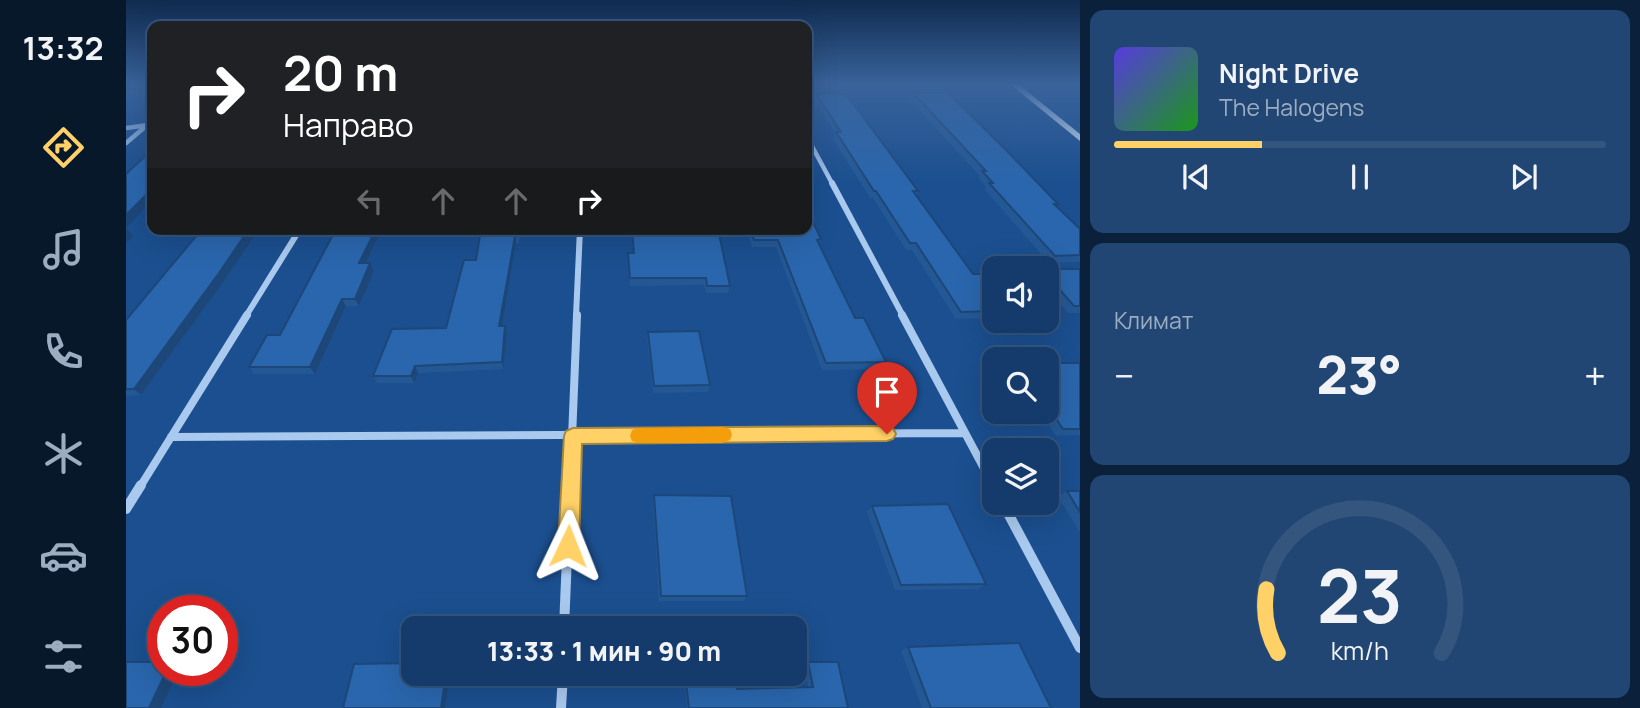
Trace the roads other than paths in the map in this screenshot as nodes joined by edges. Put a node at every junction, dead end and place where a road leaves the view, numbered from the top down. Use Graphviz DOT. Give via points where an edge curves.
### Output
graph roads {
  1 [pos="1055,117"];
  2 [pos="147,124"];
  3 [pos="147,126"];
  4 [pos="126,128"];
  5 [pos="1080,138"];
  6 [pos="126,143"];
  7 [pos="812,146"];
  8 [pos="296,235"];
  9 [pos="580,235"];
  10 [pos="965,433"];
  11 [pos="573,436"];
  12 [pos="171,437"];
  13 [pos="982,465"];
  14 [pos="126,509"];
  15 [pos="1009,515"];
  16 [pos="566,616"];
  17 [pos="1080,648"];
  18 [pos="562,686"];
  19 [pos="561,708"];
  1 -- 5 [label="street"];
  2 -- 4 [label="street"];
  3 -- 6 [label="street"];
  7 -- 10 [label="street"];
  8 -- 12 [label="street"];
  9 -- 11 [label="street"];
  10 -- 11 [label="street"];
  10 -- 13 [label="street"];
  11 -- 12 [label="street"];
  11 -- 16 [label="street"];
  12 -- 14 [label="street"];
  15 -- 17 [label="street"];
  18 -- 19 [label="street"];
}
